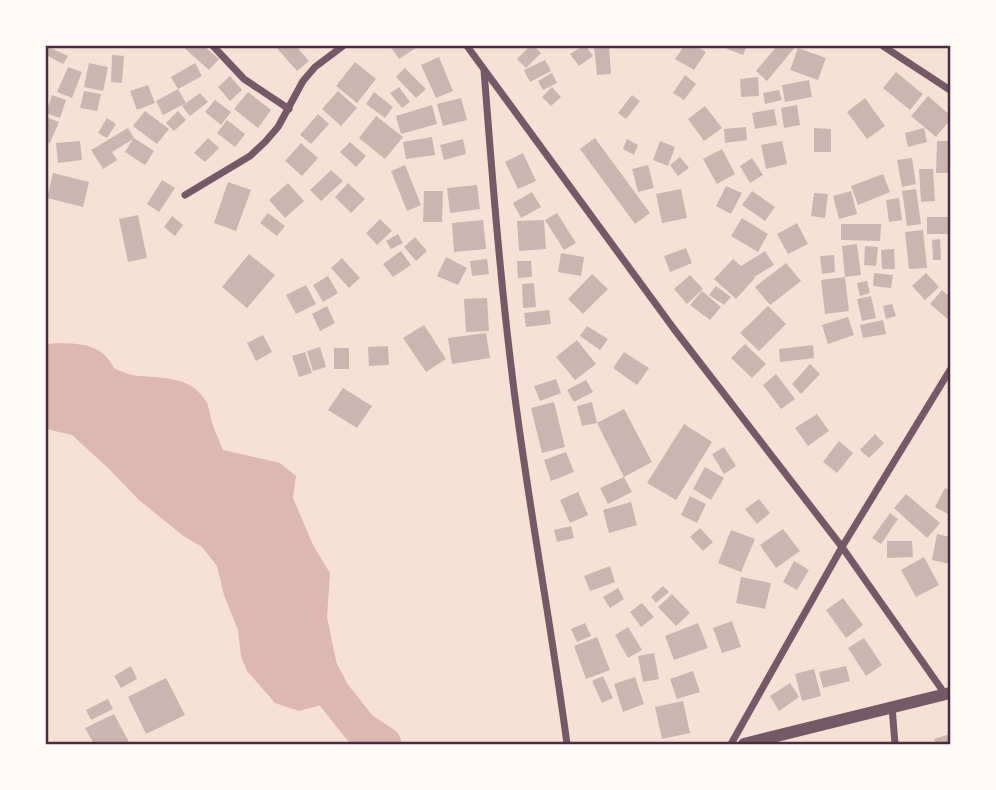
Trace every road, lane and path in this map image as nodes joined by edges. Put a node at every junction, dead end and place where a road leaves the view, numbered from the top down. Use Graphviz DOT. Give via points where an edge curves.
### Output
graph roads {
  1 [pos="213,46"];
  2 [pos="343,46"];
  3 [pos="467,46"];
  4 [pos="883,46"];
  5 [pos="484,69"];
  6 [pos="950,90"];
  7 [pos="289,109"];
  8 [pos="185,195"];
  9 [pos="950,370"];
  10 [pos="842,547"];
  11 [pos="948,694"];
  12 [pos="892,707"];
  13 [pos="567,744"];
  14 [pos="732,744"];
  15 [pos="744,744"];
  16 [pos="895,744"];
  1 -- 7 [label="street" via="244,79"];
  2 -- 7 [label="street" via="303,81"];
  3 -- 5 [label="street"];
  4 -- 6 [label="street"];
  5 -- 10 [label="street" via="674,329"];
  5 -- 13 [label="street" via="513,381"];
  7 -- 8 [label="street" via="250,156"];
  9 -- 10 [label="street"];
  10 -- 11 [label="street"];
  10 -- 14 [label="street"];
  11 -- 12 [label="street"];
  12 -- 15 [label="street"];
  12 -- 16 [label="street"];
}
